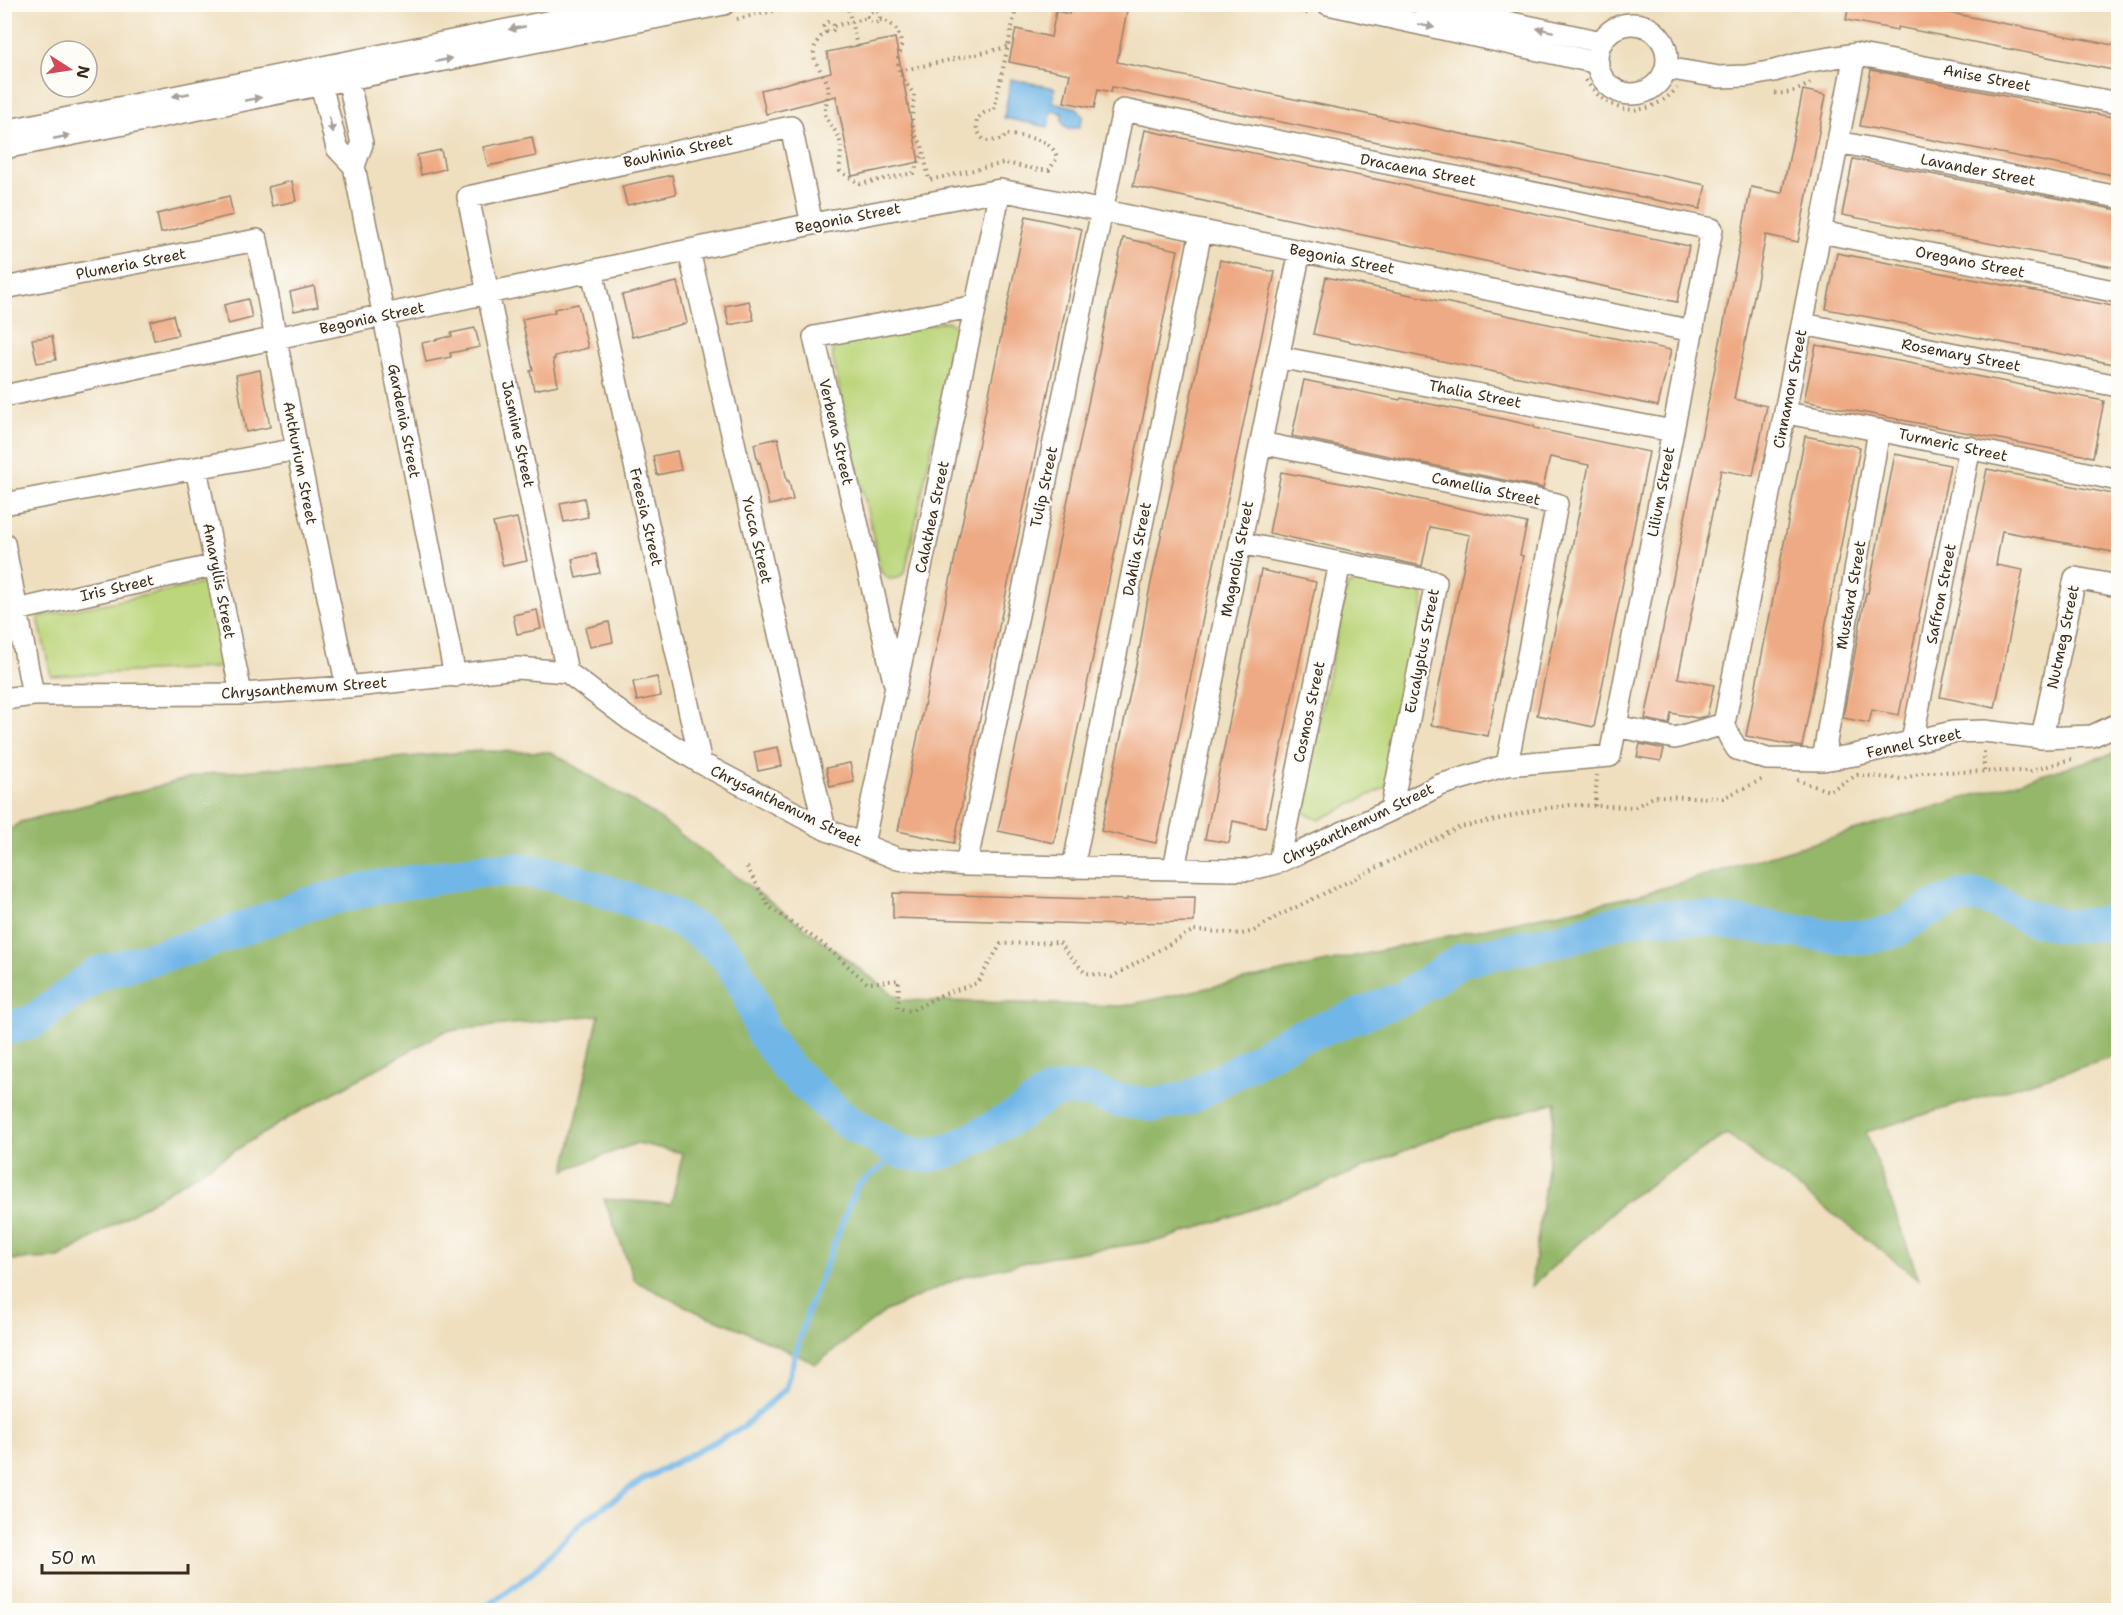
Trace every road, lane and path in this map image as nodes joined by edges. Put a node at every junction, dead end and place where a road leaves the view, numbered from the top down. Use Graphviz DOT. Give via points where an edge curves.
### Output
graph roads {
  1 [pos="636,4"];
  2 [pos="805,4"];
  3 [pos="847,4"];
  4 [pos="1017,4"];
  5 [pos="1328,4"];
  6 [pos="1422,4"];
  7 [pos="729,12"];
  8 [pos="868,18"];
  9 [pos="880,20"];
  10 [pos="851,22"];
  11 [pos="834,26"];
  12 [pos="826,32"];
  13 [pos="1602,42"];
  14 [pos="857,46"];
  15 [pos="1008,47"];
  16 [pos="1855,54"];
  17 [pos="1598,63"];
  18 [pos="1666,68"];
  19 [pos="347,71"];
  20 [pos="900,71"];
  21 [pos="319,77"];
  22 [pos="2118,103"];
  23 [pos="1123,110"];
  24 [pos="4,130"];
  25 [pos="1838,142"];
  26 [pos="4,148"];
  27 [pos="923,154"];
  28 [pos="354,166"];
  29 [pos="1000,190"];
  30 [pos="468,197"];
  31 [pos="2118,197"];
  32 [pos="1101,211"];
  33 [pos="812,224"];
  34 [pos="1712,229"];
  35 [pos="1201,231"];
  36 [pos="1821,232"];
  37 [pos="257,240"];
  38 [pos="688,251"];
  39 [pos="1299,251"];
  40 [pos="591,271"];
  41 [pos="4,288"];
  42 [pos="2118,292"];
  43 [pos="489,294"];
  44 [pos="976,306"];
  45 [pos="383,316"];
  46 [pos="1803,324"];
  47 [pos="1693,331"];
  48 [pos="276,339"];
  49 [pos="1278,357"];
  50 [pos="2118,386"];
  51 [pos="4,396"];
  52 [pos="1786,412"];
  53 [pos="1879,430"];
  54 [pos="1673,431"];
  55 [pos="1261,443"];
  56 [pos="1970,447"];
  57 [pos="297,449"];
  58 [pos="196,468"];
  59 [pos="2118,478"];
  60 [pos="4,504"];
  61 [pos="4,543"];
  62 [pos="1240,543"];
  63 [pos="1340,563"];
  64 [pos="216,565"];
  65 [pos="2118,586"];
  66 [pos="17,610"];
  67 [pos="567,672"];
  68 [pos="455,676"];
  69 [pos="347,687"];
  70 [pos="896,687"];
  71 [pos="241,694"];
  72 [pos="33,695"];
  73 [pos="4,699"];
  74 [pos="1724,724"];
  75 [pos="2118,724"];
  76 [pos="1616,726"];
  77 [pos="2042,738"];
  78 [pos="1912,741"];
  79 [pos="2084,755"];
  80 [pos="1604,756"];
  81 [pos="1823,760"];
  82 [pos="701,764"];
  83 [pos="1507,765"];
  84 [pos="1789,777"];
  85 [pos="1773,778"];
  86 [pos="1595,806"];
  87 [pos="1391,810"];
  88 [pos="825,829"];
  89 [pos="863,844"];
  90 [pos="1279,862"];
  91 [pos="966,865"];
  92 [pos="747,867"];
  93 [pos="1073,868"];
  94 [pos="1174,868"];
  1 -- 19 [label="street, one-way"];
  2 -- 7 [label="path"];
  3 -- 10 [label="path"];
  4 -- 15 [label="path"];
  5 -- 17 [label="street, one-way"];
  13 -- 6 [label="street, one-way"];
  19 -- 7 [label="street, one-way"];
  8 -- 9 [label="path" via="872,23"];
  8 -- 9 [label="path" via="875,11"];
  8 -- 10 [label="path"];
  9 -- 20 [label="path" via="898,31"];
  10 -- 11 [label="path"];
  10 -- 14 [label="path"];
  11 -- 12 [label="path" via="832,32"];
  11 -- 12 [label="path" via="826,23"];
  12 -- 27 [label="path" via="814,49 814,59 827,84 826,117 842,148 840,171 860,184 912,173"];
  13 -- 17 [label="street"];
  13 -- 18 [label="street" via="1623,26 1650,29 1662,42"];
  15 -- 20 [label="path"];
  15 -- 27 [label="path" via="993,110 978,117 978,135 985,141 1002,140 1007,134 1049,143 1057,158 1054,165 1049,170 1040,170 1005,163 928,180"];
  16 -- 18 [label="street, Anise Street" via="1746,76 1719,77"];
  16 -- 22 [label="street, Anise Street"];
  16 -- 25 [label="street, Cinnamon Street"];
  17 -- 18 [label="street" via="1612,88 1630,94 1648,91"];
  19 -- 21 [label="street"];
  19 -- 28 [label="street, Gardenia Street" via="362,144"];
  20 -- 27 [label="path" via="914,94 913,127"];
  21 -- 24 [label="street, one-way"];
  26 -- 21 [label="street, one-way"];
  21 -- 28 [label="street, Gardenia Street, one-way" via="337,148"];
  23 -- 32 [label="street, Tulip Street"];
  23 -- 34 [label="street, Dracaena Street"];
  25 -- 31 [label="street, Lavander Street"];
  25 -- 36 [label="street, Cinnamon Street"];
  28 -- 45 [label="street, Gardenia Street"];
  29 -- 32 [label="street, Begonia Street"];
  29 -- 33 [label="street, Begonia Street"];
  29 -- 44 [label="street, Calathea Street"];
  30 -- 33 [label="street, Bauhinia Street" via="791,127"];
  30 -- 43 [label="street, Jasmine Street"];
  32 -- 35 [label="street, Begonia Street"];
  32 -- 91 [label="street, Tulip Street"];
  33 -- 38 [label="street, Begonia Street"];
  34 -- 47 [label="street, Lilium Street"];
  35 -- 39 [label="street, Begonia Street"];
  35 -- 93 [label="street, Dahlia Street"];
  36 -- 42 [label="street, Oregano Street"];
  36 -- 46 [label="street, Cinnamon Street"];
  37 -- 41 [label="street, Plumeria Street"];
  37 -- 48 [label="street, Anthurium Street"];
  38 -- 40 [label="street, Begonia Street"];
  38 -- 88 [label="street, Yucca Street"];
  39 -- 47 [label="street, Begonia Street"];
  39 -- 49 [label="street, Magnolia Street"];
  40 -- 43 [label="street, Begonia Street"];
  40 -- 82 [label="street, Freesia Street"];
  43 -- 45 [label="street, Begonia Street"];
  43 -- 67 [label="street, Jasmine Street"];
  44 -- 70 [label="street, Calathea Street"];
  44 -- 70 [label="street, Verbena Street" via="814,337"];
  45 -- 48 [label="street, Begonia Street"];
  45 -- 68 [label="street, Gardenia Street"];
  46 -- 50 [label="street, Rosemary Street"];
  46 -- 52 [label="street, Cinnamon Street"];
  47 -- 54 [label="street, Lilium Street"];
  48 -- 51 [label="street, Begonia Street"];
  48 -- 57 [label="street, Anthurium Street"];
  49 -- 54 [label="street, Thalia Street"];
  49 -- 55 [label="street, Magnolia Street"];
  52 -- 53 [label="street, Turmeric Street"];
  52 -- 74 [label="street, Cinnamon Street"];
  53 -- 56 [label="street, Turmeric Street"];
  53 -- 81 [label="street, Mustard Street"];
  54 -- 76 [label="street, Lilium Street"];
  55 -- 62 [label="street, Magnolia Street"];
  55 -- 83 [label="street, Camellia Street" via="1557,504"];
  56 -- 59 [label="street, Turmeric Street" via="2041,465"];
  56 -- 78 [label="street, Saffron Street"];
  57 -- 58 [label="street"];
  57 -- 69 [label="street, Anthurium Street"];
  58 -- 60 [label="street"];
  58 -- 64 [label="street, Amaryllis Street"];
  61 -- 66 [label="street"];
  62 -- 63 [label="street, Eucalyptus Street"];
  62 -- 94 [label="street, Magnolia Street"];
  63 -- 87 [label="street, Eucalyptus Street" via="1436,582"];
  63 -- 90 [label="street, Cosmos Street"];
  64 -- 66 [label="street, Iris Street"];
  64 -- 71 [label="street, Amaryllis Street"];
  65 -- 77 [label="street, Nutmeg Street" via="2075,578"];
  66 -- 72 [label="street"];
  67 -- 68 [label="street, Chrysanthemum Street" via="517,668"];
  67 -- 82 [label="street, Chrysanthemum Street" via="629,719"];
  68 -- 69 [label="street, Chrysanthemum Street"];
  69 -- 71 [label="street, Chrysanthemum Street"];
  70 -- 89 [label="street, Calathea Street"];
  71 -- 72 [label="street, Chrysanthemum Street"];
  72 -- 73 [label="street, Chrysanthemum Street"];
  74 -- 76 [label="street" via="1675,738"];
  74 -- 81 [label="street, Fennel Street" via="1737,749 1767,759"];
  75 -- 77 [label="street, Fennel Street" via="2092,736"];
  76 -- 80 [label="street, Lilium Street"];
  77 -- 78 [label="street, Fennel Street" via="1984,731 1953,732"];
  78 -- 81 [label="street, Fennel Street"];
  79 -- 84 [label="path" via="2031,771 1926,772 1902,779 1857,775 1829,791"];
  80 -- 83 [label="street, Chrysanthemum Street"];
  80 -- 86 [label="path"];
  82 -- 88 [label="street, Chrysanthemum Street"];
  83 -- 87 [label="street, Chrysanthemum Street" via="1440,784"];
  85 -- 86 [label="path" via="1723,798 1655,796 1635,807"];
  86 -- 92 [label="path" via="1534,810 1460,827 1254,931 1242,934 1194,930 1112,976 1085,973 1059,942 1001,944 977,983 941,995 911,1011 898,1008 899,980 867,983 823,944 769,907"];
  87 -- 90 [label="street, Chrysanthemum Street"];
  88 -- 89 [label="street, Chrysanthemum Street"];
  89 -- 91 [label="street, Chrysanthemum Street" via="898,859"];
  90 -- 94 [label="street, Chrysanthemum Street" via="1249,870"];
  91 -- 93 [label="street, Chrysanthemum Street"];
  93 -- 94 [label="street, Chrysanthemum Street"];
}
